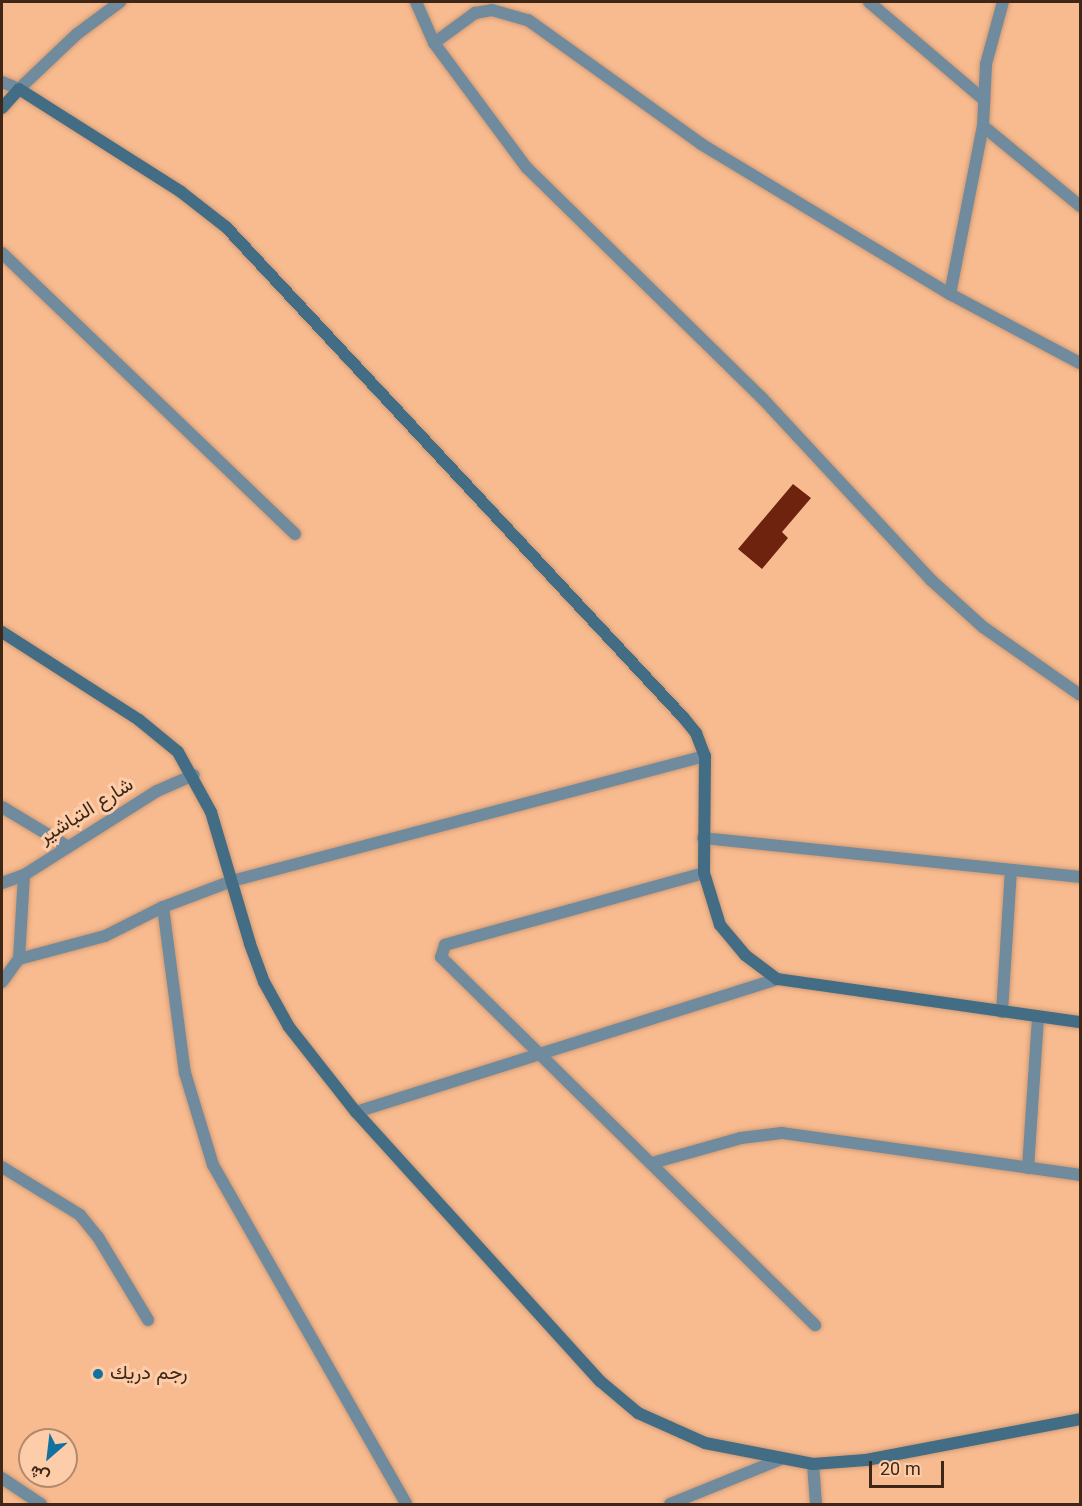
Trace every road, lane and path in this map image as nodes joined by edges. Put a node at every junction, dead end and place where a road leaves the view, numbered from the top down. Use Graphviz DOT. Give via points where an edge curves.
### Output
graph roads {
  1 [pos="120,2"];
  2 [pos="416,2"];
  3 [pos="869,2"];
  4 [pos="1003,2"];
  5 [pos="434,44"];
  6 [pos="2,82"];
  7 [pos="19,89"];
  8 [pos="984,100"];
  9 [pos="2,108"];
  10 [pos="983,126"];
  11 [pos="1080,206"];
  12 [pos="2,253"];
  13 [pos="950,294"];
  14 [pos="1080,363"];
  15 [pos="295,534"];
  16 [pos="2,632"];
  17 [pos="1080,694"];
  18 [pos="705,756"];
  19 [pos="194,775"];
  20 [pos="2,807"];
  21 [pos="703,838"];
  22 [pos="67,846"];
  23 [pos="1011,870"];
  24 [pos="704,873"];
  25 [pos="24,875"];
  26 [pos="1080,877"];
  27 [pos="232,881"];
  28 [pos="2,883"];
  29 [pos="163,907"];
  30 [pos="19,958"];
  31 [pos="777,979"];
  32 [pos="2,982"];
  33 [pos="1002,1012"];
  34 [pos="1038,1017"];
  35 [pos="1080,1022"];
  36 [pos="544,1055"];
  37 [pos="356,1112"];
  38 [pos="652,1163"];
  39 [pos="2,1167"];
  40 [pos="1028,1168"];
  41 [pos="1080,1175"];
  42 [pos="148,1320"];
  43 [pos="815,1325"];
  44 [pos="1080,1419"];
  45 [pos="779,1460"];
  46 [pos="813,1464"];
  47 [pos="2,1478"];
  48 [pos="41,1504"];
  49 [pos="406,1504"];
  50 [pos="670,1504"];
  51 [pos="816,1504"];
  1 -- 7 [label="street" via="77,34"];
  2 -- 5 [label="street"];
  3 -- 8 [label="street"];
  4 -- 8 [label="street" via="989,46"];
  5 -- 13 [label="street" via="475,14 492,10 528,20 701,144"];
  5 -- 17 [label="street" via="527,168 762,398 931,580 983,627"];
  6 -- 7 [label="street"];
  7 -- 9 [label="street"];
  7 -- 18 [label="street" via="181,192 259,257 683,717 696,733"];
  8 -- 10 [label="street"];
  10 -- 11 [label="street"];
  10 -- 13 [label="street"];
  12 -- 15 [label="street"];
  13 -- 14 [label="street"];
  16 -- 19 [label="street" via="139,720 178,752"];
  18 -- 21 [label="street"];
  18 -- 27 [label="street"];
  19 -- 22 [label="street, شارع التباشير" via="157,791"];
  19 -- 27 [label="street" via="211,812"];
  20 -- 22 [label="street"];
  21 -- 23 [label="street"];
  21 -- 24 [label="street"];
  22 -- 25 [label="street, شارع التباشير"];
  23 -- 26 [label="street"];
  23 -- 33 [label="street"];
  24 -- 31 [label="street" via="720,925 731,942"];
  24 -- 36 [label="street" via="442,948 441,957"];
  25 -- 28 [label="street, شارع التباشير"];
  25 -- 30 [label="street"];
  27 -- 29 [label="street"];
  27 -- 37 [label="street" via="264,982 316,1066"];
  29 -- 30 [label="street" via="105,936"];
  29 -- 49 [label="street" via="185,1073 213,1165"];
  30 -- 32 [label="street"];
  31 -- 33 [label="street"];
  31 -- 36 [label="street"];
  33 -- 34 [label="street"];
  34 -- 35 [label="street"];
  34 -- 40 [label="street"];
  36 -- 37 [label="street"];
  36 -- 38 [label="street"];
  37 -- 45 [label="street" via="600,1381 638,1413 705,1443"];
  38 -- 40 [label="street" via="741,1138 782,1133"];
  38 -- 43 [label="street"];
  39 -- 42 [label="street" via="80,1215 98,1237"];
  40 -- 41 [label="street"];
  44 -- 46 [label="street" via="866,1460"];
  45 -- 46 [label="street"];
  45 -- 50 [label="street"];
  46 -- 51 [label="street"];
  47 -- 48 [label="street"];
}
